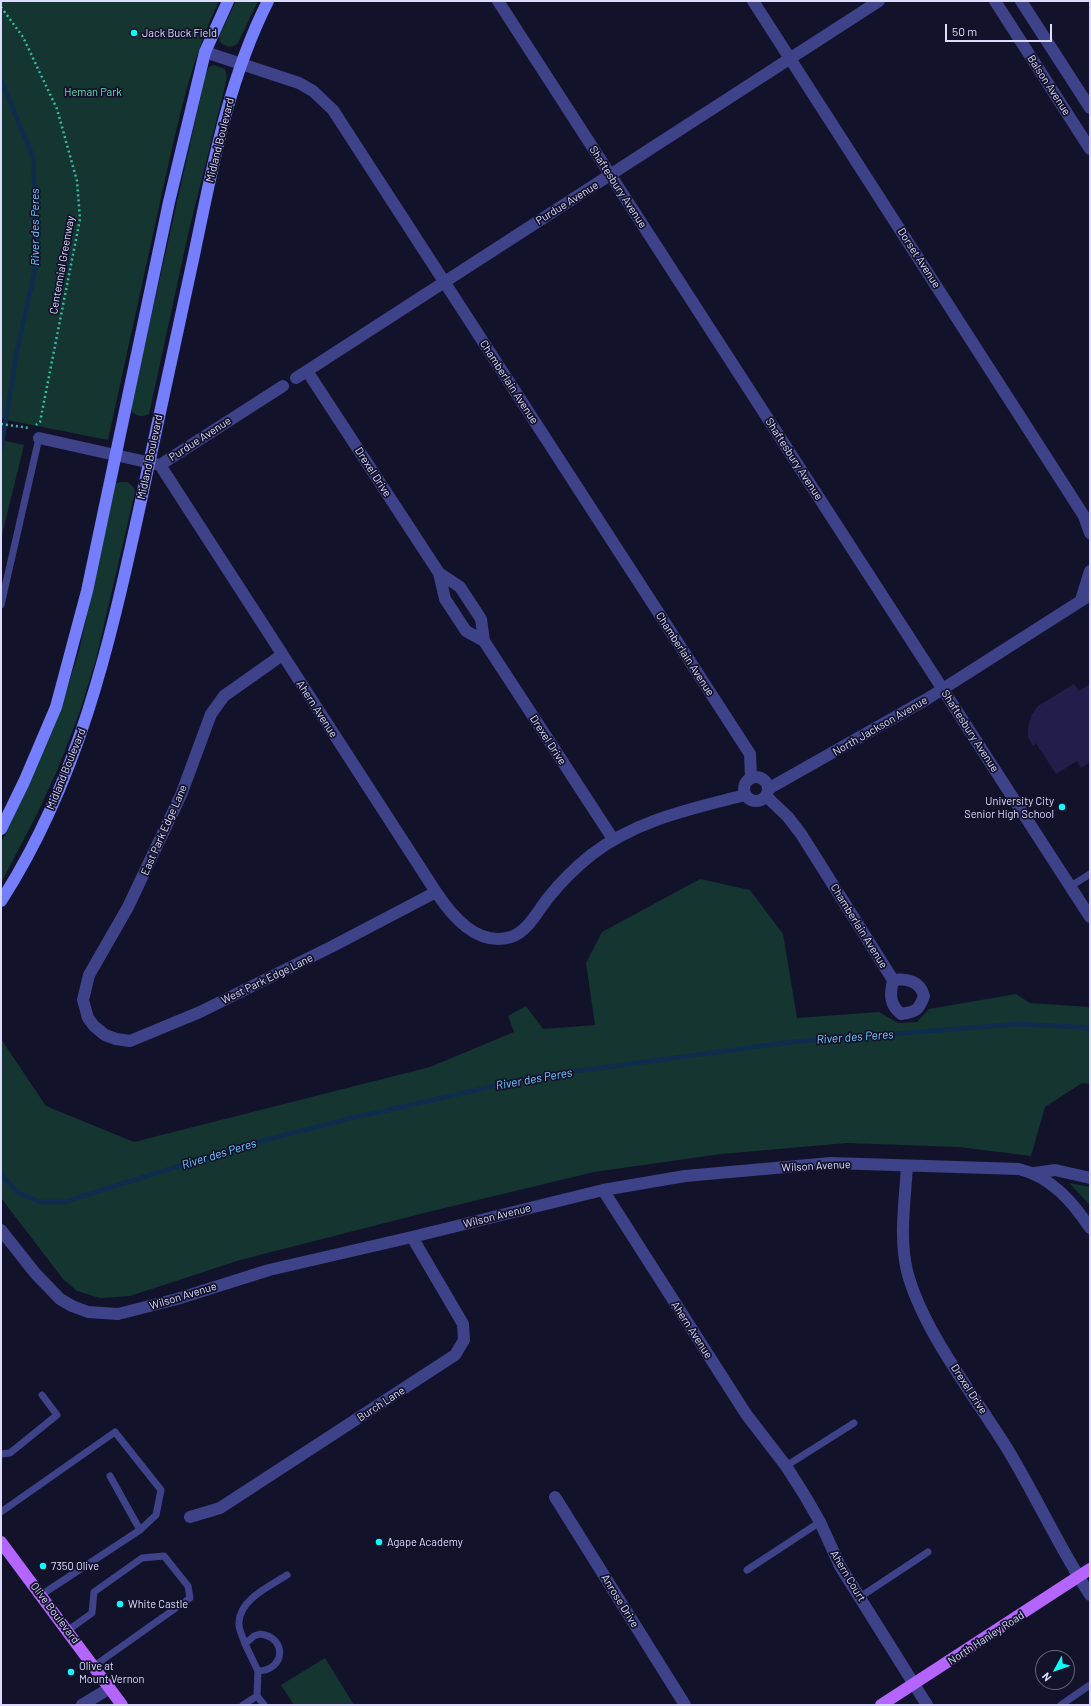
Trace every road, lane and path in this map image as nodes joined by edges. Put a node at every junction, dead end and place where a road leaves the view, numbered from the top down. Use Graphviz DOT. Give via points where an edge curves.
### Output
graph roads {
  1 [pos="228,1"];
  2 [pos="268,1"];
  3 [pos="498,1"];
  4 [pos="753,1"];
  5 [pos="878,1"];
  6 [pos="995,1"];
  7 [pos="1021,1"];
  8 [pos="1,7"];
  9 [pos="205,52"];
  10 [pos="790,58"];
  11 [pos="241,63"];
  12 [pos="1090,108"];
  13 [pos="1090,150"];
  14 [pos="611,175"];
  15 [pos="444,282"];
  16 [pos="307,371"];
  17 [pos="296,378"];
  18 [pos="283,386"];
  19 [pos="40,422"];
  20 [pos="1,424"];
  21 [pos="25,428"];
  22 [pos="39,438"];
  23 [pos="115,455"];
  24 [pos="154,464"];
  25 [pos="1087,518"];
  26 [pos="1090,533"];
  27 [pos="1090,571"];
  28 [pos="439,573"];
  29 [pos="1086,597"];
  30 [pos="1,605"];
  31 [pos="484,641"];
  32 [pos="282,655"];
  33 [pos="943,688"];
  34 [pos="751,777"];
  35 [pos="767,793"];
  36 [pos="745,795"];
  37 [pos="1,829"];
  38 [pos="613,839"];
  39 [pos="1090,874"];
  40 [pos="1071,886"];
  41 [pos="436,892"];
  42 [pos="1,901"];
  43 [pos="1090,917"];
  44 [pos="893,980"];
  45 [pos="94,1026"];
  46 [pos="907,1166"];
  47 [pos="1035,1173"];
  48 [pos="1090,1178"];
  49 [pos="603,1190"];
  50 [pos="1090,1228"];
  51 [pos="1,1230"];
  52 [pos="412,1237"];
  53 [pos="42,1395"];
  54 [pos="854,1423"];
  55 [pos="1,1454"];
  56 [pos="786,1466"];
  57 [pos="110,1476"];
  58 [pos="555,1497"];
  59 [pos="1,1512"];
  60 [pos="190,1516"];
  61 [pos="820,1522"];
  62 [pos="140,1530"];
  63 [pos="1,1542"];
  64 [pos="928,1552"];
  65 [pos="1090,1569"];
  66 [pos="747,1570"];
  67 [pos="287,1575"];
  68 [pos="1078,1577"];
  69 [pos="41,1595"];
  70 [pos="1090,1595"];
  71 [pos="860,1597"];
  72 [pos="67,1631"];
  73 [pos="245,1644"];
  74 [pos="94,1666"];
  75 [pos="258,1671"];
  76 [pos="914,1685"];
  77 [pos="1090,1685"];
  78 [pos="110,1688"];
  79 [pos="257,1696"];
  80 [pos="82,1705"];
  81 [pos="122,1705"];
  82 [pos="243,1705"];
  83 [pos="264,1705"];
  84 [pos="685,1705"];
  85 [pos="881,1705"];
  86 [pos="927,1705"];
  87 [pos="1061,1705"];
  1 -- 9 [label="main road"];
  2 -- 11 [label="main road, Midland Boulevard"];
  3 -- 14 [label="street, Shaftesbury Avenue"];
  4 -- 10 [label="street, Dorset Avenue"];
  5 -- 10 [label="street, Purdue Avenue"];
  6 -- 13 [label="street, Balson Avenue"];
  7 -- 12 [label="street, Balson Avenue"];
  8 -- 19 [label="path, Centennial Greenway" via="23,37 57,109 77,181 80,219"];
  9 -- 11 [label="street, Chamberlain Avenue"];
  9 -- 23 [label="main road" via="169,202"];
  10 -- 14 [label="street, Purdue Avenue"];
  10 -- 25 [label="street, Dorset Avenue"];
  11 -- 15 [label="street, Chamberlain Avenue" via="299,83 324,100 333,110"];
  11 -- 24 [label="main road, Midland Boulevard" via="216,153"];
  14 -- 15 [label="street, Purdue Avenue"];
  14 -- 33 [label="street, Shaftesbury Avenue"];
  15 -- 16 [label="street, Purdue Avenue"];
  15 -- 34 [label="street, Chamberlain Avenue" via="750,754"];
  16 -- 17 [label="street, Purdue Avenue"];
  16 -- 28 [label="street, Drexel Drive"];
  18 -- 24 [label="street, Purdue Avenue"];
  20 -- 21 [label="path"];
  22 -- 23 [label="street"];
  22 -- 30 [label="lane"];
  23 -- 24 [label="street"];
  23 -- 37 [label="main road" via="87,591 56,706"];
  24 -- 32 [label="street, Ahern Avenue"];
  24 -- 42 [label="main road, Midland Boulevard" via="95,692 76,749 48,814 15,880"];
  25 -- 26 [label="street, Dorset Avenue"];
  27 -- 29 [label="street"];
  28 -- 31 [label="street, Drexel Drive" via="445,599 466,631"];
  28 -- 31 [label="street, Drexel Drive" via="460,587 481,619"];
  29 -- 33 [label="street, North Jackson Avenue"];
  31 -- 38 [label="street, Drexel Drive"];
  32 -- 41 [label="street, Ahern Avenue"];
  32 -- 45 [label="street, East Park Edge Lane" via="224,696 211,714 181,795 128,907 89,975 83,1000 86,1014"];
  33 -- 35 [label="street, North Jackson Avenue"];
  33 -- 40 [label="street, Shaftesbury Avenue"];
  34 -- 35 [label="street" via="763,779 768,785"];
  34 -- 36 [label="street" via="745,783"];
  35 -- 36 [label="street" via="759,801 751,800"];
  35 -- 44 [label="street, Chamberlain Avenue" via="801,834"];
  36 -- 38 [label="street" via="664,816"];
  38 -- 41 [label="street, Ahern Avenue" via="590,856 548,897 527,926 520,932 503,938 490,938 473,932 450,913"];
  39 -- 40 [label="lane"];
  40 -- 43 [label="street, Shaftesbury Avenue"];
  41 -- 45 [label="street, West Park Edge Lane" via="200,1012 130,1041 105,1035"];
  46 -- 47 [label="street, Wilson Avenue" via="1019,1169"];
  46 -- 49 [label="street, Wilson Avenue" via="831,1163 685,1176"];
  46 -- 68 [label="street, Drexel Drive" via="902,1226 911,1285 938,1341 1028,1482"];
  47 -- 48 [label="street, Wilson Avenue" via="1055,1170"];
  47 -- 50 [label="street, Wilson Avenue" via="1063,1194 1080,1212"];
  49 -- 52 [label="street, Wilson Avenue"];
  49 -- 56 [label="street, Ahern Avenue" via="746,1414"];
  51 -- 52 [label="street, Wilson Avenue" via="35,1273 60,1299 88,1312 105,1314 134,1311 269,1270"];
  52 -- 60 [label="street, Burch Lane" via="463,1324 464,1340 455,1355 220,1508"];
  53 -- 55 [label="lane" via="57,1415 10,1452"];
  54 -- 56 [label="lane"];
  56 -- 61 [label="street, Ahern Court"];
  57 -- 62 [label="lane"];
  58 -- 84 [label="street, Anrose Drive"];
  59 -- 62 [label="lane" via="115,1432 161,1490 156,1515"];
  61 -- 66 [label="lane"];
  61 -- 71 [label="street, Ahern Court" via="840,1566"];
  62 -- 69 [label="lane"];
  63 -- 69 [label="main road, Olive Boulevard"];
  64 -- 71 [label="lane"];
  65 -- 68 [label="main road, North Hanley Road"];
  67 -- 73 [label="lane" via="249,1600 241,1612 238,1623"];
  68 -- 70 [label="street, Drexel Drive"];
  68 -- 76 [label="main road, North Hanley Road"];
  69 -- 72 [label="main road, Olive Boulevard"];
  71 -- 76 [label="street, Ahern Court"];
  72 -- 74 [label="main road, Olive Boulevard"];
  72 -- 74 [label="lane" via="92,1613 94,1592 142,1558 164,1556 188,1586 190,1598"];
  73 -- 75 [label="lane"];
  73 -- 75 [label="lane" via="254,1636 266,1635 271,1637 278,1647 280,1653 275,1664 265,1671"];
  74 -- 78 [label="main road, Olive Boulevard"];
  75 -- 79 [label="lane"];
  76 -- 85 [label="main road, North Hanley Road"];
  76 -- 86 [label="street"];
  77 -- 87 [label="lane"];
  78 -- 80 [label="street"];
  78 -- 81 [label="main road, Olive Boulevard"];
  79 -- 82 [label="lane"];
  79 -- 83 [label="lane"];
}
